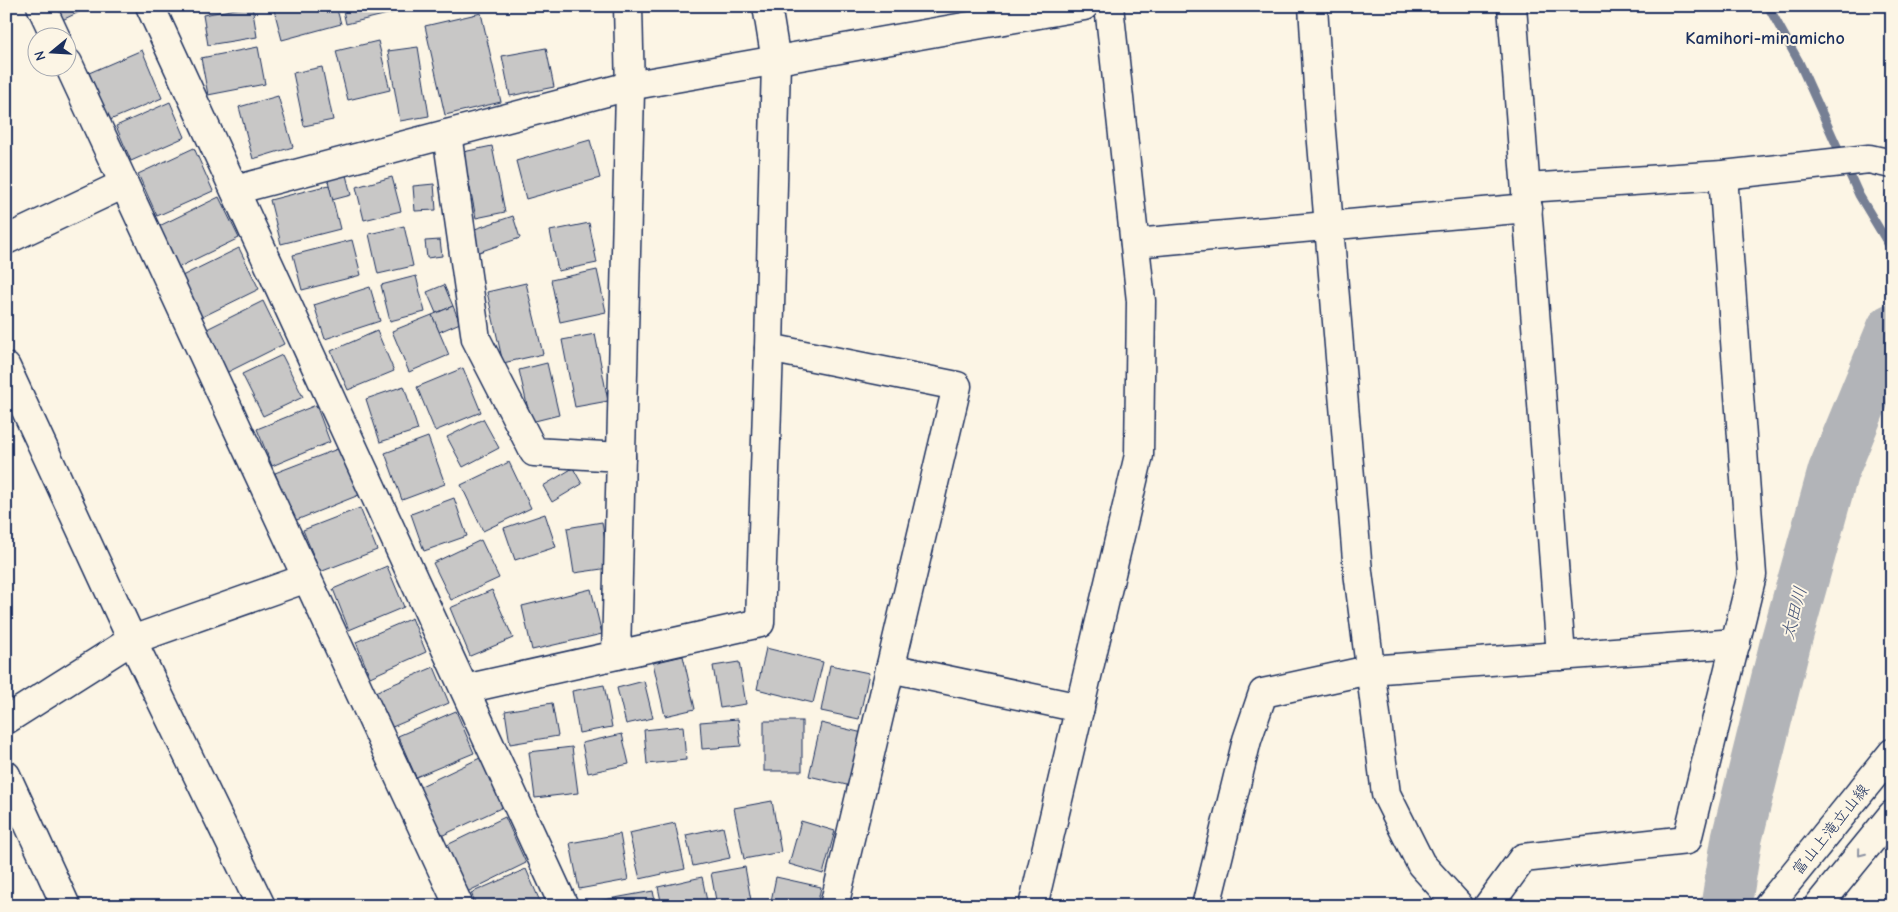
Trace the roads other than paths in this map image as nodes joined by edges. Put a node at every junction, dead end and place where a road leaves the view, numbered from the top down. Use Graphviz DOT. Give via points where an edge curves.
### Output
graph roads {
  1 [pos="41,6"];
  2 [pos="150,6"];
  3 [pos="628,6"];
  4 [pos="767,6"];
  5 [pos="1084,6"];
  6 [pos="1109,6"];
  7 [pos="1313,6"];
  8 [pos="1512,6"];
  9 [pos="51,28"];
  10 [pos="776,61"];
  11 [pos="75,78"];
  12 [pos="630,86"];
  13 [pos="447,134"];
  14 [pos="1892,164"];
  15 [pos="1723,175"];
  16 [pos="124,184"];
  17 [pos="235,190"];
  18 [pos="1528,198"];
  19 [pos="1330,225"];
  20 [pos="6,240"];
  21 [pos="1135,242"];
  22 [pos="769,348"];
  23 [pos="6,367"];
  24 [pos="621,457"];
  25 [pos="306,578"];
  26 [pos="132,640"];
  27 [pos="1736,643"];
  28 [pos="616,655"];
  29 [pos="1561,656"];
  30 [pos="890,668"];
  31 [pos="1370,670"];
  32 [pos="465,690"];
  33 [pos="1080,708"];
  34 [pos="6,720"];
  35 [pos="1892,753"];
  36 [pos="6,775"];
  37 [pos="1892,815"];
  38 [pos="66,906"];
  39 [pos="261,906"];
  40 [pos="459,906"];
  41 [pos="564,906"];
  42 [pos="834,906"];
  43 [pos="1033,906"];
  44 [pos="1206,906"];
  45 [pos="1459,906"];
  46 [pos="1488,906"];
  47 [pos="1768,906"];
  48 [pos="1818,906"];
  1 -- 9 [label="street"];
  2 -- 17 [label="street"];
  3 -- 12 [label="street"];
  4 -- 10 [label="street"];
  5 -- 10 [label="street"];
  6 -- 21 [label="street"];
  7 -- 19 [label="street"];
  8 -- 18 [label="street"];
  10 -- 12 [label="street"];
  10 -- 22 [label="street"];
  11 -- 16 [label="street"];
  12 -- 13 [label="street"];
  12 -- 24 [label="street"];
  13 -- 17 [label="street"];
  13 -- 24 [label="street" via="476,339 534,452"];
  14 -- 15 [label="street" via="1864,160"];
  15 -- 18 [label="street"];
  15 -- 27 [label="street" via="1752,575"];
  16 -- 20 [label="street"];
  16 -- 25 [label="street"];
  17 -- 32 [label="street"];
  18 -- 19 [label="street"];
  18 -- 29 [label="street"];
  19 -- 21 [label="street"];
  19 -- 31 [label="street" via="1358,572"];
  21 -- 33 [label="street" via="1141,301 1139,455"];
  22 -- 28 [label="street" via="760,623"];
  22 -- 30 [label="street" via="957,386"];
  23 -- 26 [label="street"];
  24 -- 28 [label="street"];
  25 -- 26 [label="street"];
  25 -- 40 [label="street"];
  26 -- 34 [label="street"];
  26 -- 39 [label="street"];
  27 -- 29 [label="street"];
  27 -- 46 [label="street" via="1687,840 1523,858"];
  28 -- 32 [label="street"];
  29 -- 31 [label="street"];
  30 -- 33 [label="street"];
  30 -- 42 [label="street"];
  31 -- 44 [label="street" via="1263,692 1247,740"];
  31 -- 45 [label="street" via="1386,794 1421,864"];
  32 -- 41 [label="street"];
  33 -- 43 [label="street"];
  35 -- 47 [label="street, 富山上滝立山線"];
  36 -- 38 [label="street"];
  37 -- 48 [label="street, one-way"];
}
